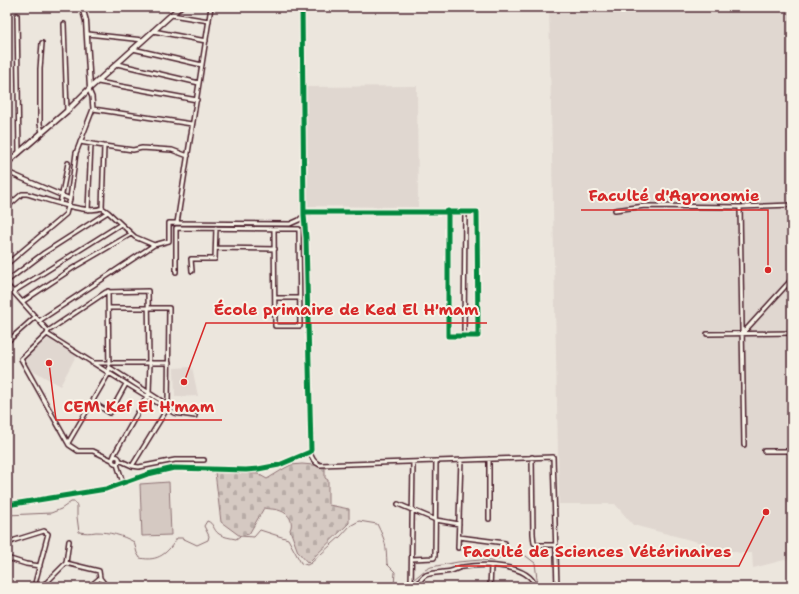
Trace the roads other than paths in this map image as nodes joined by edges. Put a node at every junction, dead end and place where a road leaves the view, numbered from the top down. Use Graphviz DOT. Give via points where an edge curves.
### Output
graph roads {
  1 [pos="82,7"];
  2 [pos="180,7"];
  3 [pos="211,7"];
  4 [pos="302,7"];
  5 [pos="172,14"];
  6 [pos="17,15"];
  7 [pos="209,21"];
  8 [pos="64,24"];
  9 [pos="153,32"];
  10 [pos="88,34"];
  11 [pos="144,40"];
  12 [pos="206,41"];
  13 [pos="42,43"];
  14 [pos="133,49"];
  15 [pos="117,64"];
  16 [pos="202,65"];
  17 [pos="98,82"];
  18 [pos="199,83"];
  19 [pos="89,89"];
  20 [pos="196,100"];
  21 [pos="93,109"];
  22 [pos="67,111"];
  23 [pos="192,124"];
  24 [pos="42,132"];
  25 [pos="80,142"];
  26 [pos="91,144"];
  27 [pos="104,146"];
  28 [pos="19,153"];
  29 [pos="188,156"];
  30 [pos="7,163"];
  31 [pos="68,163"];
  32 [pos="7,172"];
  33 [pos="61,195"];
  34 [pos="70,199"];
  35 [pos="60,204"];
  36 [pos="792,205"];
  37 [pos="69,206"];
  38 [pos="7,207"];
  39 [pos="740,207"];
  40 [pos="102,208"];
  41 [pos="88,210"];
  42 [pos="615,210"];
  43 [pos="448,211"];
  44 [pos="465,211"];
  45 [pos="108,212"];
  46 [pos="305,213"];
  47 [pos="177,222"];
  48 [pos="302,223"];
  49 [pos="121,224"];
  50 [pos="216,228"];
  51 [pos="274,229"];
  52 [pos="299,229"];
  53 [pos="131,234"];
  54 [pos="154,245"];
  55 [pos="216,248"];
  56 [pos="275,249"];
  57 [pos="7,264"];
  58 [pos="192,271"];
  59 [pos="176,272"];
  60 [pos="792,279"];
  61 [pos="7,281"];
  62 [pos="7,285"];
  63 [pos="108,291"];
  64 [pos="13,292"];
  65 [pos="275,298"];
  66 [pos="300,298"];
  67 [pos="22,302"];
  68 [pos="108,308"];
  69 [pos="148,308"];
  70 [pos="35,317"];
  71 [pos="39,321"];
  72 [pos="48,333"];
  73 [pos="792,333"];
  74 [pos="707,334"];
  75 [pos="742,334"];
  76 [pos="464,336"];
  77 [pos="8,339"];
  78 [pos="149,362"];
  79 [pos="92,363"];
  80 [pos="168,363"];
  81 [pos="109,365"];
  82 [pos="109,373"];
  83 [pos="126,384"];
  84 [pos="148,395"];
  85 [pos="92,402"];
  86 [pos="168,405"];
  87 [pos="167,409"];
  88 [pos="196,412"];
  89 [pos="195,416"];
  90 [pos="68,443"];
  91 [pos="744,445"];
  92 [pos="764,451"];
  93 [pos="792,451"];
  94 [pos="310,452"];
  95 [pos="532,457"];
  96 [pos="113,459"];
  97 [pos="489,459"];
  98 [pos="204,460"];
  99 [pos="436,460"];
  100 [pos="461,460"];
  101 [pos="118,462"];
  102 [pos="413,463"];
  103 [pos="132,466"];
  104 [pos="123,483"];
  105 [pos="398,504"];
  106 [pos="7,505"];
  107 [pos="413,510"];
  108 [pos="489,519"];
  109 [pos="436,520"];
  110 [pos="459,524"];
  111 [pos="459,537"];
  112 [pos="69,541"];
  113 [pos="505,543"];
  114 [pos="7,544"];
  115 [pos="555,545"];
  116 [pos="458,548"];
  117 [pos="7,558"];
  118 [pos="412,559"];
  119 [pos="66,563"];
  120 [pos="40,566"];
  121 [pos="491,566"];
  122 [pos="100,578"];
  123 [pos="34,587"];
  124 [pos="38,587"];
  125 [pos="89,587"];
  126 [pos="107,587"];
  127 [pos="412,587"];
  128 [pos="417,587"];
  129 [pos="490,587"];
  130 [pos="536,587"];
  131 [pos="557,587"];
  1 -- 10 [label="street"];
  2 -- 5 [label="street"];
  3 -- 7 [label="street"];
  4 -- 46 [label="street"];
  5 -- 7 [label="street"];
  5 -- 9 [label="street"];
  6 -- 28 [label="street"];
  7 -- 12 [label="street"];
  8 -- 22 [label="street"];
  9 -- 11 [label="street"];
  9 -- 12 [label="street"];
  10 -- 11 [label="street"];
  10 -- 19 [label="street"];
  11 -- 14 [label="street"];
  12 -- 16 [label="street"];
  13 -- 24 [label="street"];
  14 -- 15 [label="street"];
  14 -- 16 [label="street"];
  15 -- 17 [label="street"];
  15 -- 18 [label="street"];
  16 -- 18 [label="street"];
  17 -- 19 [label="street"];
  17 -- 20 [label="street"];
  18 -- 20 [label="street"];
  19 -- 21 [label="street"];
  19 -- 22 [label="street"];
  20 -- 23 [label="street"];
  21 -- 23 [label="street"];
  21 -- 25 [label="street"];
  22 -- 24 [label="street"];
  23 -- 29 [label="street"];
  24 -- 28 [label="street"];
  25 -- 26 [label="street"];
  25 -- 34 [label="street" via="76,153"];
  26 -- 27 [label="street"];
  26 -- 41 [label="street"];
  27 -- 29 [label="street" via="133,150 172,150"];
  27 -- 40 [label="street"];
  28 -- 30 [label="street"];
  29 -- 47 [label="street"];
  31 -- 33 [label="street"];
  32 -- 33 [label="street"];
  33 -- 34 [label="street"];
  33 -- 35 [label="street"];
  34 -- 37 [label="street"];
  35 -- 37 [label="street"];
  35 -- 38 [label="street" via="22,194"];
  36 -- 39 [label="street"];
  37 -- 41 [label="street"];
  37 -- 57 [label="street" via="66,214"];
  39 -- 42 [label="street" via="645,206"];
  39 -- 75 [label="street"];
  40 -- 41 [label="street"];
  40 -- 45 [label="street"];
  43 -- 44 [label="street"];
  43 -- 46 [label="street"];
  43 -- 76 [label="street" via="448,336"];
  44 -- 76 [label="street"];
  44 -- 76 [label="street" via="477,212 478,336"];
  45 -- 49 [label="street"];
  45 -- 61 [label="street" via="44,253"];
  46 -- 48 [label="street"];
  46 -- 48 [label="street"];
  47 -- 48 [label="street"];
  47 -- 54 [label="street" via="169,223 169,241"];
  48 -- 52 [label="street"];
  48 -- 94 [label="street" via="306,246"];
  49 -- 53 [label="street"];
  49 -- 64 [label="street"];
  50 -- 51 [label="street"];
  50 -- 55 [label="street"];
  50 -- 59 [label="street" via="176,228"];
  51 -- 52 [label="street"];
  51 -- 56 [label="street"];
  52 -- 66 [label="street"];
  53 -- 54 [label="street"];
  53 -- 67 [label="street"];
  54 -- 71 [label="street"];
  55 -- 56 [label="street"];
  55 -- 58 [label="street" via="215,259 191,260"];
  56 -- 65 [label="street"];
  60 -- 75 [label="street"];
  62 -- 64 [label="street"];
  63 -- 68 [label="street"];
  63 -- 69 [label="street" via="148,291"];
  63 -- 72 [label="street"];
  64 -- 67 [label="street"];
  65 -- 66 [label="street"];
  65 -- 66 [label="street" via="275,326 300,326"];
  67 -- 70 [label="street"];
  68 -- 69 [label="street"];
  68 -- 81 [label="street"];
  69 -- 78 [label="street"];
  69 -- 80 [label="street" via="169,308"];
  70 -- 71 [label="street"];
  70 -- 77 [label="street"];
  71 -- 72 [label="street"];
  72 -- 79 [label="street"];
  72 -- 90 [label="street" via="21,359"];
  73 -- 75 [label="street"];
  74 -- 75 [label="street"];
  75 -- 91 [label="street"];
  78 -- 80 [label="street"];
  78 -- 81 [label="street"];
  78 -- 84 [label="street"];
  79 -- 81 [label="street"];
  79 -- 82 [label="street"];
  80 -- 86 [label="street"];
  81 -- 82 [label="street"];
  81 -- 84 [label="street"];
  82 -- 83 [label="street"];
  82 -- 85 [label="street"];
  83 -- 84 [label="street"];
  83 -- 85 [label="street" via="110,413"];
  84 -- 86 [label="street"];
  84 -- 87 [label="street"];
  84 -- 96 [label="street"];
  85 -- 90 [label="street"];
  86 -- 87 [label="street"];
  86 -- 88 [label="street" via="174,409"];
  87 -- 89 [label="street" via="174,414"];
  87 -- 103 [label="street"];
  90 -- 96 [label="street" via="78,451 93,452"];
  92 -- 93 [label="street"];
  94 -- 102 [label="street" via="314,462 320,465"];
  94 -- 104 [label="street" via="279,465 258,469 174,468"];
  95 -- 97 [label="street"];
  95 -- 115 [label="street" via="534,543"];
  95 -- 115 [label="street" via="553,457"];
  96 -- 101 [label="street" via="113,463"];
  96 -- 101 [label="street" via="117,457"];
  97 -- 100 [label="street"];
  97 -- 108 [label="street"];
  98 -- 103 [label="street" via="175,460"];
  99 -- 100 [label="street"];
  99 -- 102 [label="street"];
  99 -- 109 [label="street"];
  100 -- 110 [label="street"];
  101 -- 103 [label="street"];
  101 -- 104 [label="street"];
  102 -- 107 [label="street"];
  104 -- 106 [label="street" via="106,489"];
  105 -- 107 [label="street"];
  107 -- 109 [label="street"];
  107 -- 118 [label="street"];
  109 -- 110 [label="street"];
  109 -- 118 [label="street" via="435,557"];
  110 -- 111 [label="street"];
  111 -- 113 [label="street"];
  111 -- 116 [label="street"];
  112 -- 119 [label="street"];
  114 -- 120 [label="street" via="44,531 48,534"];
  115 -- 131 [label="street"];
  117 -- 120 [label="street"];
  118 -- 127 [label="street"];
  119 -- 122 [label="street" via="98,571"];
  119 -- 124 [label="street" via="47,582"];
  120 -- 123 [label="street"];
  121 -- 128 [label="street" via="462,567 427,575 420,580"];
  121 -- 129 [label="street"];
  121 -- 130 [label="street" via="512,568 526,573"];
  122 -- 125 [label="street"];
  122 -- 126 [label="street"];
}
